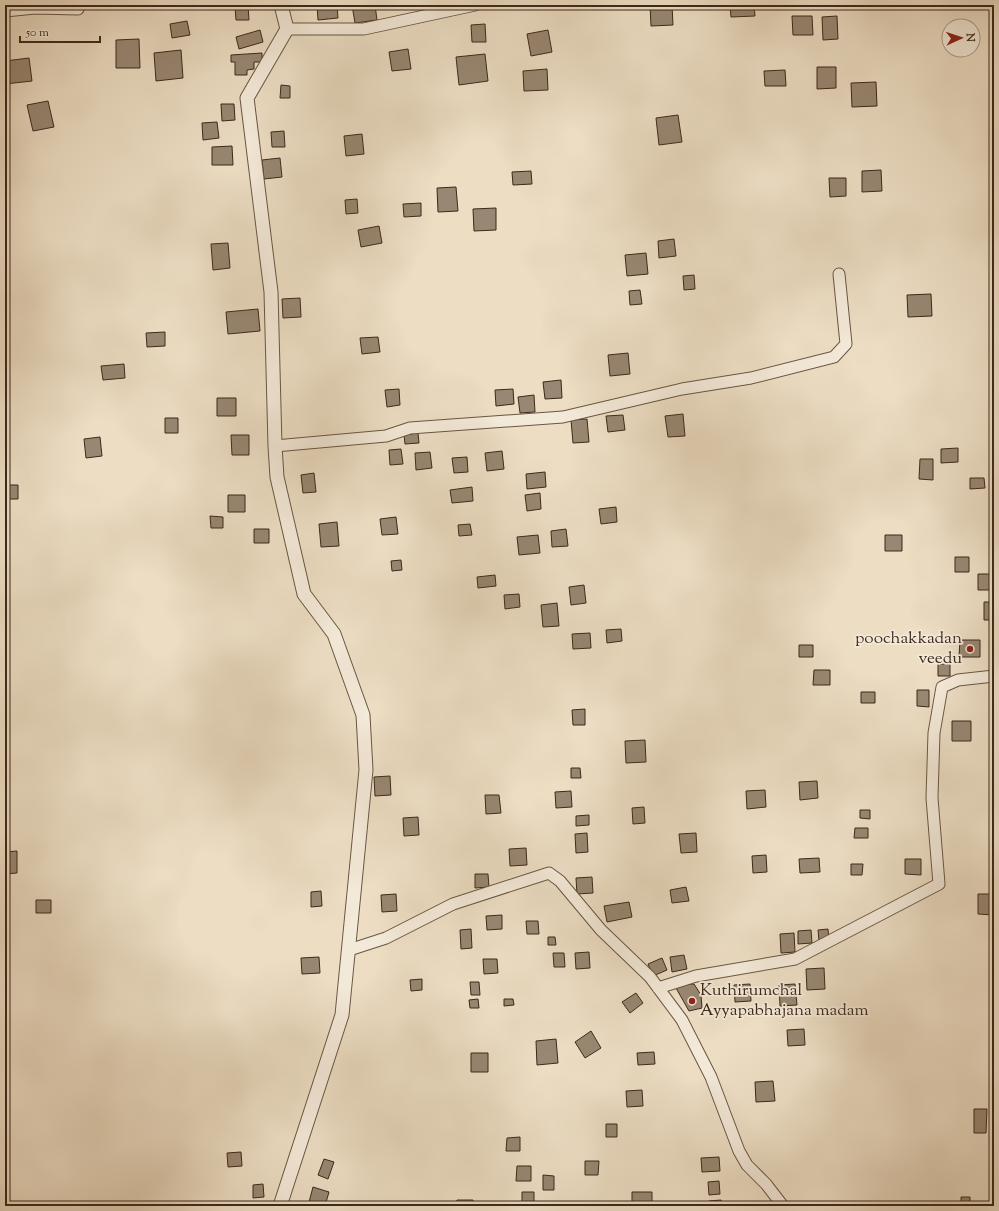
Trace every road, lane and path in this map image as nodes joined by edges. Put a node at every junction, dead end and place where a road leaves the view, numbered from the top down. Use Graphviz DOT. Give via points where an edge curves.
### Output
graph roads {
  1 [pos="281,5"];
  2 [pos="475,5"];
  3 [pos="78,9"];
  4 [pos="5,11"];
  5 [pos="287,29"];
  6 [pos="838,274"];
  7 [pos="275,446"];
  8 [pos="994,676"];
  9 [pos="348,950"];
  10 [pos="658,988"];
  11 [pos="280,1206"];
  12 [pos="783,1206"];
  1 -- 5 [label="street"];
  2 -- 5 [label="street" via="364,29"];
  3 -- 4 [label="street" via="35,8"];
  5 -- 7 [label="street" via="247,98 271,292"];
  6 -- 7 [label="street" via="846,344 834,357 751,378 682,390 563,417 410,428 386,436"];
  7 -- 9 [label="street" via="277,477 304,594 334,634 363,716 366,770"];
  8 -- 10 [label="street" via="958,680 942,687 934,733 932,798 939,884 795,958 696,976"];
  9 -- 10 [label="street" via="386,938 453,904 550,873 560,881 600,930"];
  9 -- 11 [label="street" via="342,1015"];
  10 -- 12 [label="street" via="682,1020 711,1077 739,1151 747,1165"];
}
